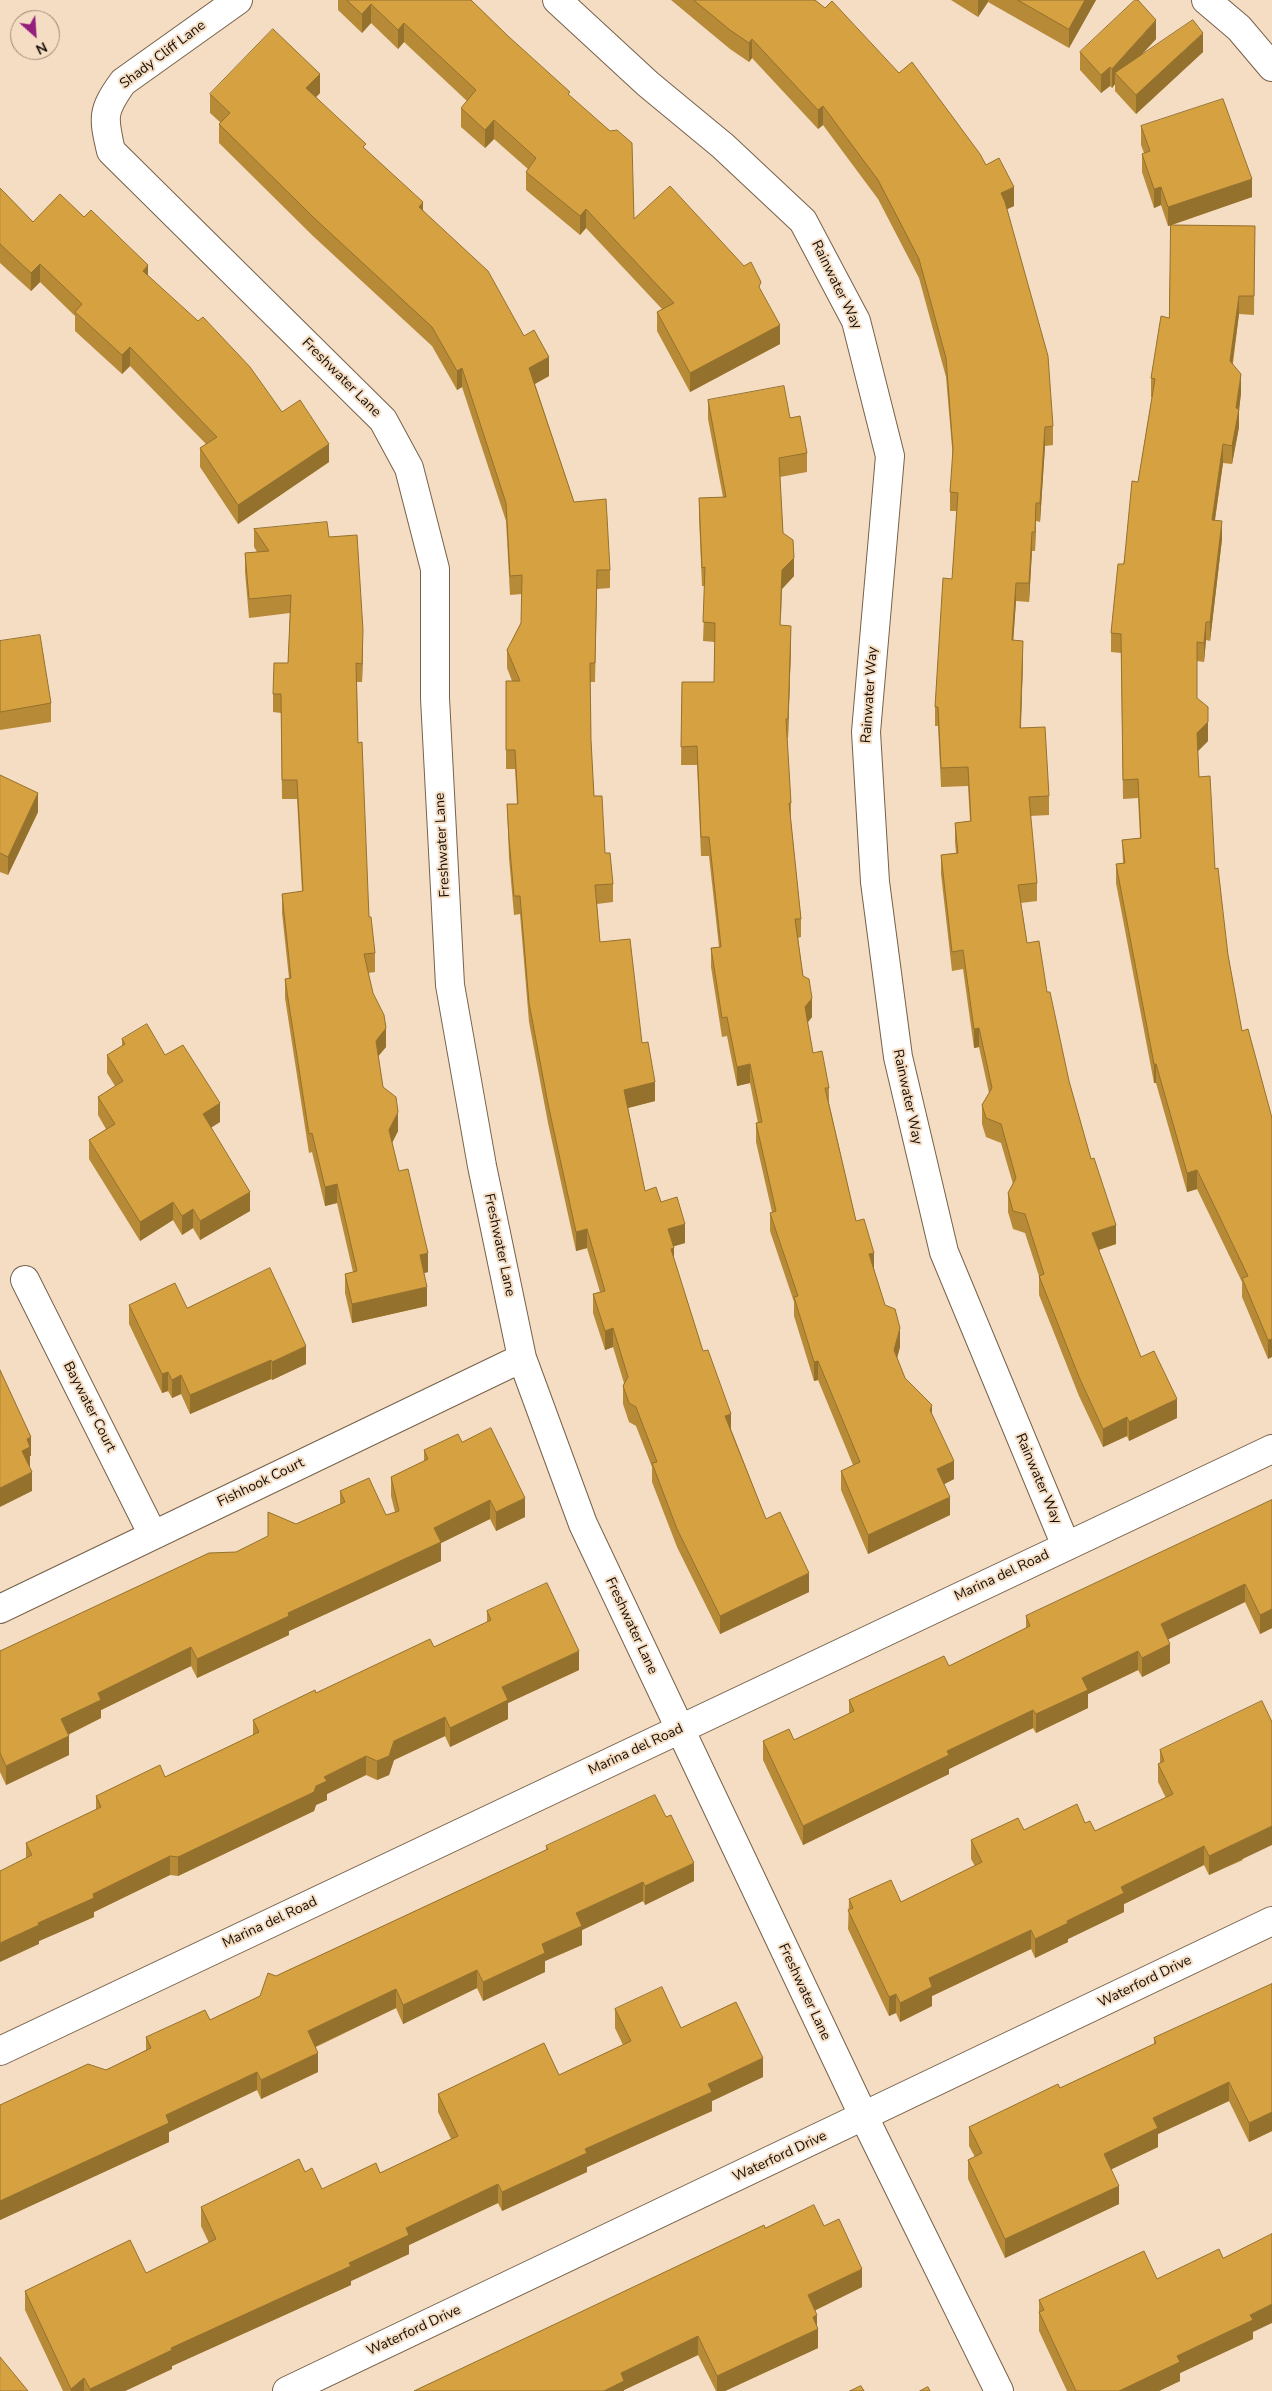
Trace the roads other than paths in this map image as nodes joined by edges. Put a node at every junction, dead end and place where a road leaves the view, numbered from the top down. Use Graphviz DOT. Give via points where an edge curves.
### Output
graph roads {
  1 [pos="238,0"];
  2 [pos="557,0"];
  3 [pos="1206,0"];
  4 [pos="1272,67"];
  5 [pos="104,121"];
  6 [pos="25,1280"];
  7 [pos="522,1358"];
  8 [pos="1272,1449"];
  9 [pos="153,1535"];
  10 [pos="1066,1546"];
  11 [pos="0,1609"];
  12 [pos="679,1729"];
  13 [pos="1272,1921"];
  14 [pos="0,2051"];
  15 [pos="864,2117"];
  16 [pos="288,2391"];
  17 [pos="999,2391"];
  1 -- 5 [label="street, Shady Cliff Lane" via="122,82 110,99"];
  2 -- 10 [label="street, Rainwater Way" via="803,221 856,321 890,456 866,732 875,882 898,1058 944,1252"];
  3 -- 4 [label="street" via="1239,28"];
  5 -- 7 [label="street, Freshwater Lane" via="112,151 383,420 409,468 435,570 435,698 450,985 482,1166"];
  6 -- 9 [label="street, Baywater Court"];
  7 -- 9 [label="street, Fishhook Court"];
  7 -- 12 [label="street, Freshwater Lane" via="583,1524"];
  8 -- 10 [label="street, Marina del Road"];
  9 -- 11 [label="street, Fishhook Court"];
  10 -- 12 [label="street, Marina del Road"];
  12 -- 14 [label="street, Marina del Road"];
  12 -- 15 [label="street, Freshwater Lane"];
  13 -- 15 [label="street, Waterford Drive"];
  15 -- 16 [label="street, Waterford Drive"];
  15 -- 17 [label="street, Freshwater Lane"];
}
